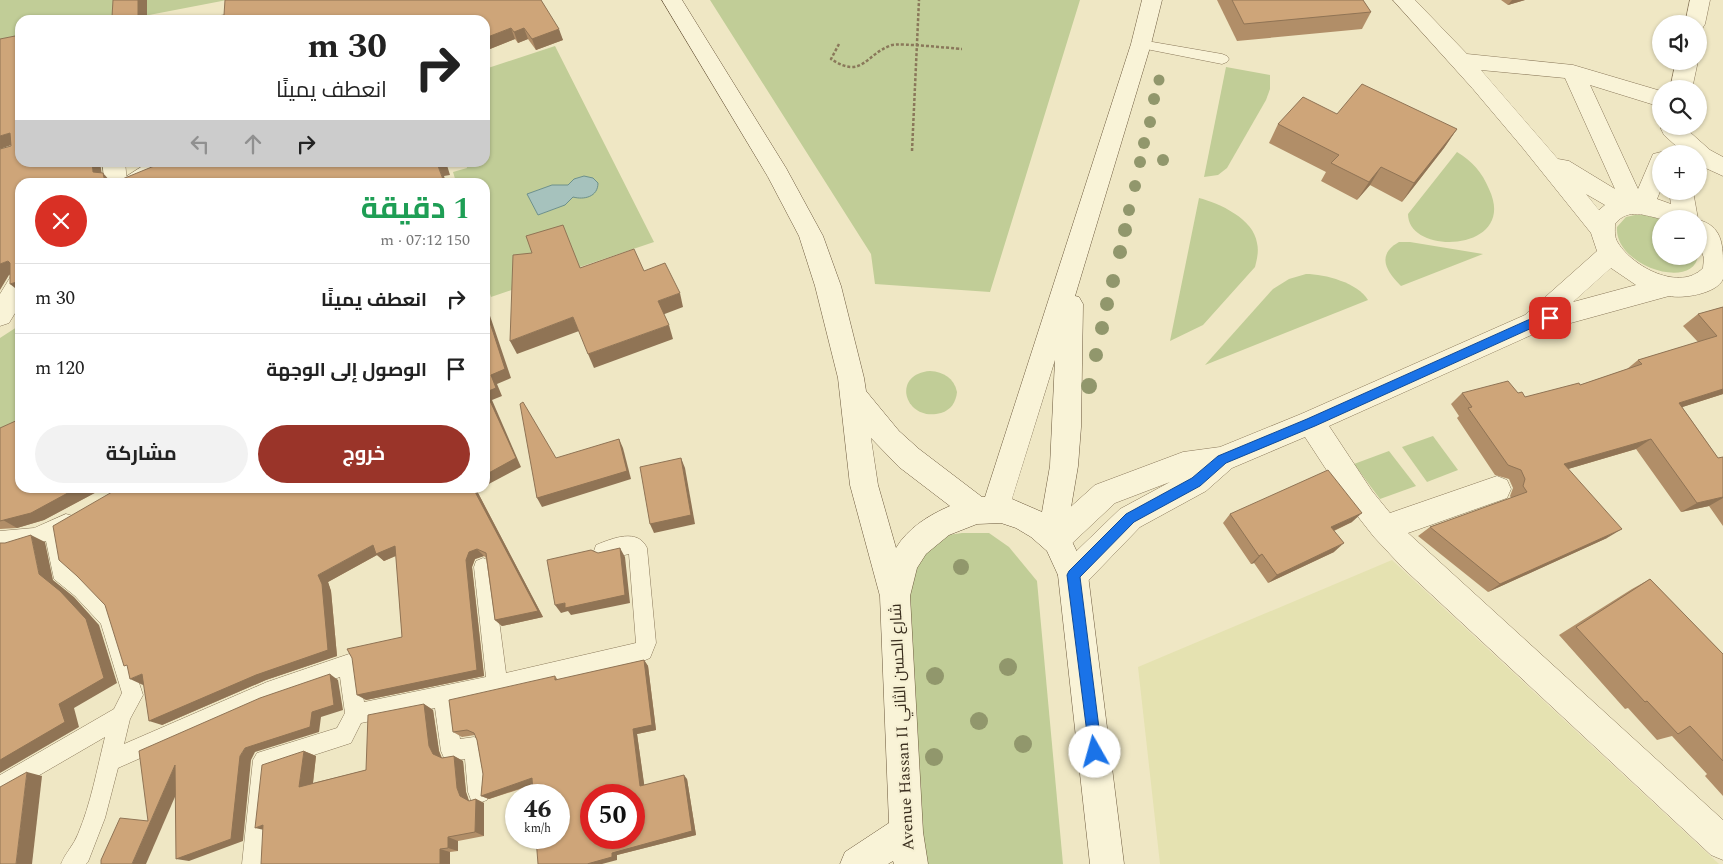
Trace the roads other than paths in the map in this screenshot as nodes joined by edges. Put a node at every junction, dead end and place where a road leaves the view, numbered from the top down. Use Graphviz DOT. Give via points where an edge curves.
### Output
graph roads {
  1 [pos="672,0"];
  2 [pos="1152,0"];
  3 [pos="1403,0"];
  4 [pos="1700,0"];
  5 [pos="1697,15"];
  6 [pos="1141,44"];
  7 [pos="1222,60"];
  8 [pos="1461,61"];
  9 [pos="1573,72"];
  10 [pos="1652,96"];
  11 [pos="1670,140"];
  12 [pos="1545,157"];
  13 [pos="154,167"];
  14 [pos="1723,168"];
  15 [pos="1652,175"];
  16 [pos="136,178"];
  17 [pos="1634,206"];
  18 [pos="1663,210"];
  19 [pos="1707,225"];
  20 [pos="1723,226"];
  21 [pos="1602,230"];
  22 [pos="1707,239"];
  23 [pos="1610,253"];
  24 [pos="1074,260"];
  25 [pos="1720,260"];
  26 [pos="1669,286"];
  27 [pos="15,291"];
  28 [pos="0,316"];
  29 [pos="1532,323"];
  30 [pos="854,398"];
  31 [pos="1311,422"];
  32 [pos="1222,459"];
  33 [pos="1497,489"];
  34 [pos="985,509"];
  35 [pos="79,513"];
  36 [pos="1384,528"];
  37 [pos="54,529"];
  38 [pos="1054,537"];
  39 [pos="0,540"];
  40 [pos="604,551"];
  41 [pos="483,568"];
  42 [pos="1073,575"];
  43 [pos="895,596"];
  44 [pos="497,685"];
  45 [pos="444,696"];
  46 [pos="355,714"];
  47 [pos="121,716"];
  48 [pos="108,762"];
  49 [pos="0,787"];
  50 [pos="479,792"];
  51 [pos="1723,843"];
  52 [pos="908,848"];
  53 [pos="72,864"];
  54 [pos="253,864"];
  55 [pos="857,864"];
  56 [pos="1107,864"];
  1 -- 30 [label="street" via="778,174 811,236 828,286"];
  2 -- 6 [label="street"];
  3 -- 8 [label="street"];
  4 -- 5 [label="street"];
  6 -- 7 [label="lane"];
  6 -- 24 [label="street"];
  8 -- 9 [label="street"];
  8 -- 12 [label="street"];
  9 -- 10 [label="street"];
  9 -- 17 [label="street"];
  11 -- 14 [label="street"];
  12 -- 17 [label="street"];
  12 -- 21 [label="street"];
  13 -- 16 [label="lane"];
  15 -- 17 [label="street"];
  17 -- 18 [label="street"];
  17 -- 21 [label="street" via="1608,214"];
  19 -- 20 [label="street"];
  21 -- 23 [label="street"];
  22 -- 25 [label="street"];
  23 -- 26 [label="street" via="1636,274"];
  23 -- 29 [label="street"];
  24 -- 34 [label="street"];
  24 -- 38 [label="street" via="1069,318 1067,437"];
  25 -- 26 [label="street" via="1703,282 1682,287"];
  26 -- 29 [label="street"];
  27 -- 28 [label="street"];
  29 -- 31 [label="street"];
  30 -- 34 [label="street" via="889,440 909,458"];
  30 -- 43 [label="street" via="864,485"];
  31 -- 32 [label="street"];
  31 -- 36 [label="street"];
  32 -- 38 [label="street" via="1183,464 1105,494"];
  32 -- 42 [label="street" via="1196,482 1130,518"];
  33 -- 36 [label="street"];
  34 -- 38 [label="street" via="1027,517"];
  34 -- 43 [label="street, Avenue Hassan II شارع الحسن الثاني" via="948,520 929,532 906,559"];
  35 -- 37 [label="lane"];
  36 -- 51 [label="street"];
  37 -- 39 [label="lane" via="26,539"];
  37 -- 47 [label="lane" via="61,572 109,619 133,694"];
  38 -- 42 [label="street"];
  40 -- 44 [label="lane" via="634,544 638,548 646,643 642,651"];
  41 -- 44 [label="lane"];
  42 -- 56 [label="street"];
  43 -- 52 [label="street, Avenue Hassan II شارع الحسن الثاني"];
  44 -- 45 [label="lane"];
  45 -- 46 [label="lane"];
  45 -- 50 [label="lane" via="451,751 474,747"];
  46 -- 48 [label="lane" via="349,664 267,692"];
  46 -- 54 [label="lane" via="344,736 264,760"];
  47 -- 48 [label="lane"];
  47 -- 49 [label="lane"];
  48 -- 53 [label="lane" via="89,834 78,859"];
  52 -- 55 [label="street"];
}
